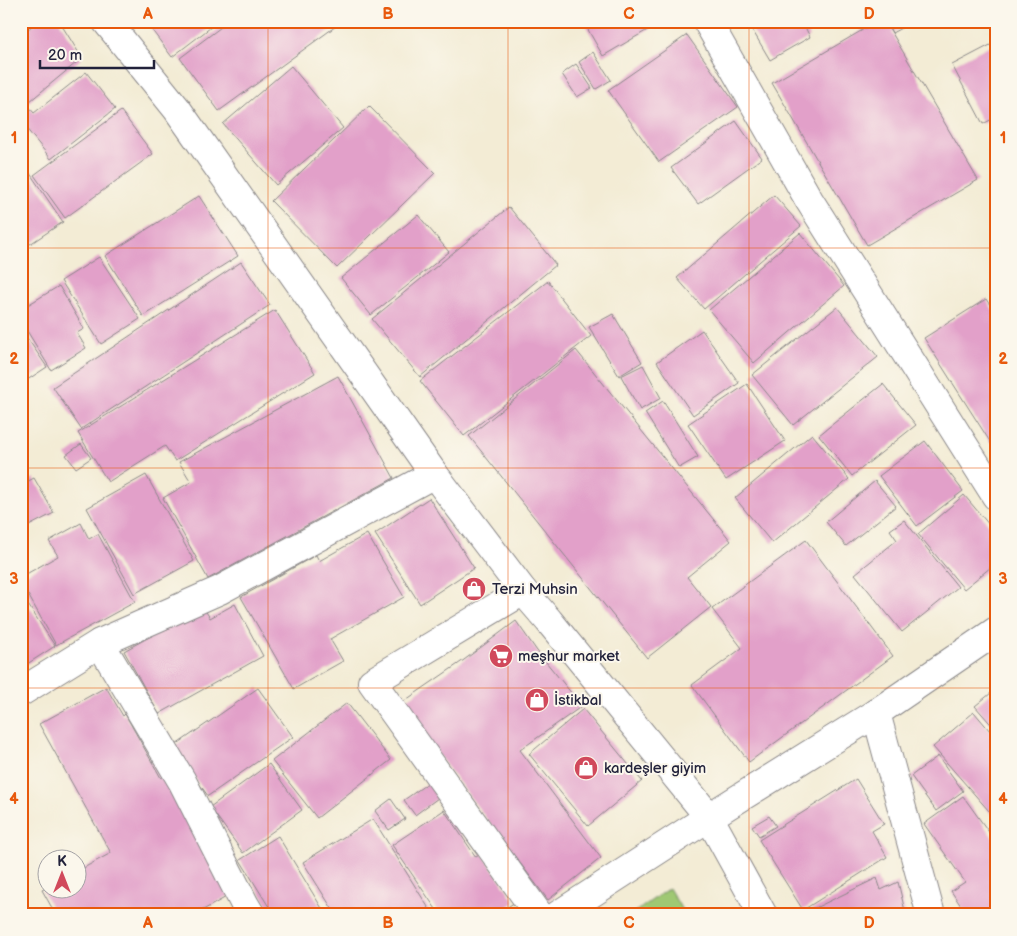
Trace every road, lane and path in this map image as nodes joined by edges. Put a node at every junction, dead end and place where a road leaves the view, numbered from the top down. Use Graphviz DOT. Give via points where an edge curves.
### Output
graph roads {
  1 [pos="106,21"];
  2 [pos="707,21"];
  3 [pos="434,474"];
  4 [pos="996,496"];
  5 [pos="523,591"];
  6 [pos="996,631"];
  7 [pos="100,643"];
  8 [pos="21,692"];
  9 [pos="876,713"];
  10 [pos="709,818"];
  11 [pos="252,915"];
  12 [pos="539,915"];
  13 [pos="558,915"];
  14 [pos="763,915"];
  15 [pos="931,915"];
  1 -- 3 [label="street" via="177,109"];
  2 -- 4 [label="street" via="809,200"];
  3 -- 5 [label="street"];
  3 -- 7 [label="street" via="220,590"];
  5 -- 10 [label="street"];
  5 -- 12 [label="street" via="372,682"];
  6 -- 9 [label="street"];
  7 -- 8 [label="street"];
  7 -- 11 [label="street" via="182,781"];
  9 -- 10 [label="street"];
  9 -- 15 [label="street"];
  10 -- 13 [label="street"];
  10 -- 14 [label="street"];
}
